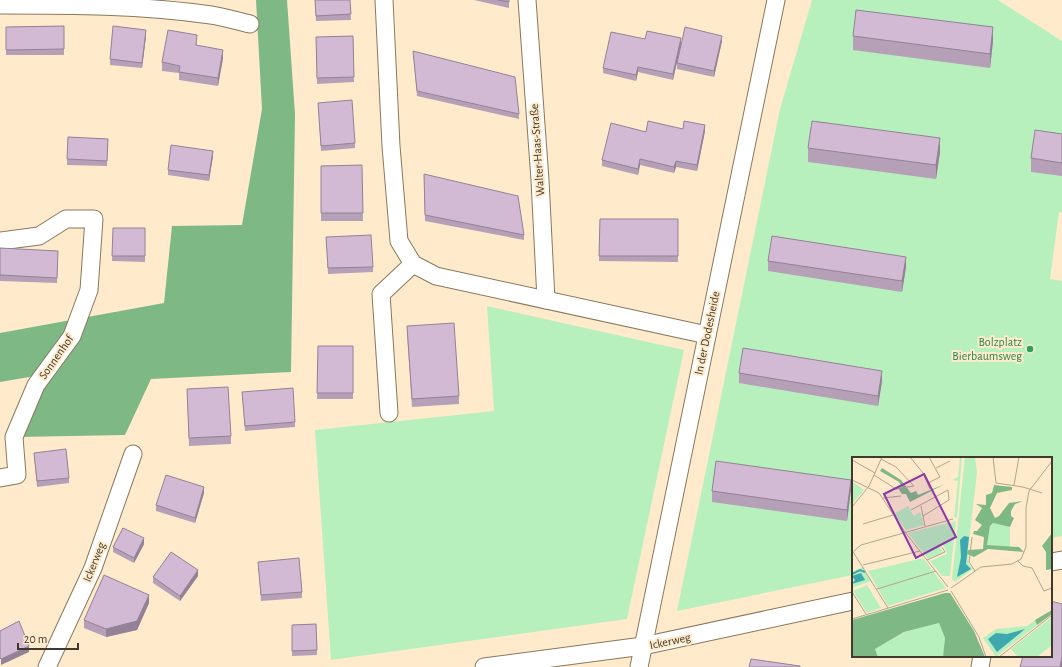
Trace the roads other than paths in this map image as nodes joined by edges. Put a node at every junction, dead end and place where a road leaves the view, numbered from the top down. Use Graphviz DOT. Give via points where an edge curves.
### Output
graph roads {
  1 [pos="384,0"];
  2 [pos="527,0"];
  3 [pos="776,0"];
  4 [pos="0,5"];
  5 [pos="159,5"];
  6 [pos="250,24"];
  7 [pos="0,241"];
  8 [pos="412,264"];
  9 [pos="546,300"];
  10 [pos="707,334"];
  11 [pos="389,413"];
  12 [pos="133,454"];
  13 [pos="0,478"];
  14 [pos="1062,560"];
  15 [pos="1052,562"];
  16 [pos="852,601"];
  17 [pos="643,646"];
  18 [pos="982,657"];
  19 [pos="47,667"];
  20 [pos="484,667"];
  21 [pos="639,667"];
  22 [pos="980,667"];
  1 -- 8 [label="street" via="391,146 400,241"];
  2 -- 9 [label="street, Walter-Haas-Straße"];
  3 -- 10 [label="street, In der Dodesheide"];
  4 -- 5 [label="street"];
  5 -- 6 [label="street"];
  7 -- 13 [label="street, Sonnenhof" via="39,236 66,219 94,219 89,290 72,336 36,385 14,437 16,475"];
  8 -- 9 [label="street" via="436,276"];
  8 -- 11 [label="street" via="381,294"];
  9 -- 10 [label="street"];
  10 -- 17 [label="street, In der Dodesheide"];
  12 -- 19 [label="street, Ickerweg" via="93,568"];
  14 -- 15 [label="street"];
  16 -- 17 [label="street, Ickerweg"];
  17 -- 20 [label="street, Ickerweg"];
  17 -- 21 [label="street, In der Dodesheide"];
  18 -- 22 [label="street"];
}
